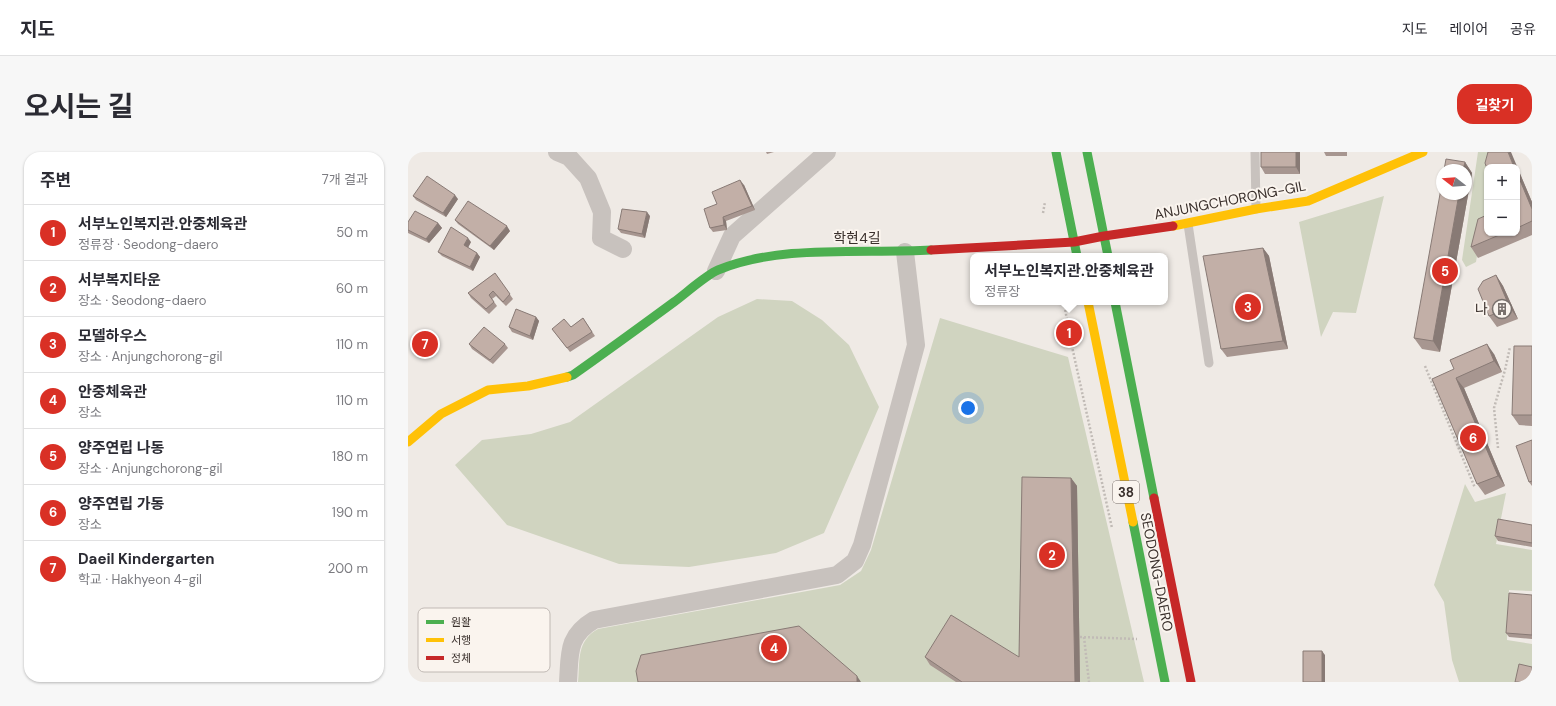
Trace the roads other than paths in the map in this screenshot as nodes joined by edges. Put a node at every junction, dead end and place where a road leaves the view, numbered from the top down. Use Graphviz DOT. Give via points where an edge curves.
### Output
graph roads {
  1 [pos="557,152"];
  2 [pos="827,152"];
  3 [pos="1056,152"];
  4 [pos="1087,152"];
  5 [pos="1255,152"];
  6 [pos="1423,152"];
  7 [pos="1256,209"];
  8 [pos="1188,224"];
  9 [pos="1104,236"];
  10 [pos="1074,242"];
  11 [pos="623,249"];
  12 [pos="905,252"];
  13 [pos="1076,253"];
  14 [pos="1107,253"];
  15 [pos="716,271"];
  16 [pos="1089,305"];
  17 [pos="1116,305"];
  18 [pos="1209,363"];
  19 [pos="408,442"];
  20 [pos="568,682"];
  21 [pos="1165,682"];
  22 [pos="1191,682"];
  1 -- 11 [label="street" via="569,157 588,178 602,212 600,238"];
  2 -- 15 [label="street" via="732,236"];
  3 -- 10 [label="street"];
  4 -- 9 [label="street"];
  5 -- 7 [label="lane"];
  6 -- 7 [label="street, ANJUNGCHORONG-GIL" via="1308,201"];
  7 -- 8 [label="street, ANJUNGCHORONG-GIL"];
  8 -- 9 [label="street, ANJUNGCHORONG-GIL"];
  8 -- 18 [label="lane"];
  9 -- 10 [label="street, ANJUNGCHORONG-GIL"];
  9 -- 14 [label="street"];
  10 -- 12 [label="street, 학현4길"];
  10 -- 13 [label="street"];
  12 -- 15 [label="street, 학현4길" via="828,252 774,256 746,260"];
  12 -- 20 [label="street" via="916,345 862,545 855,561 837,575 594,620 581,629 572,643"];
  15 -- 19 [label="street, 학현4길" via="573,375 528,386 488,390 441,414"];
  16 -- 21 [label="street, SEODONG-DAERO / 38"];
  17 -- 22 [label="street, SEODONG-DAERO / 38"];
}
